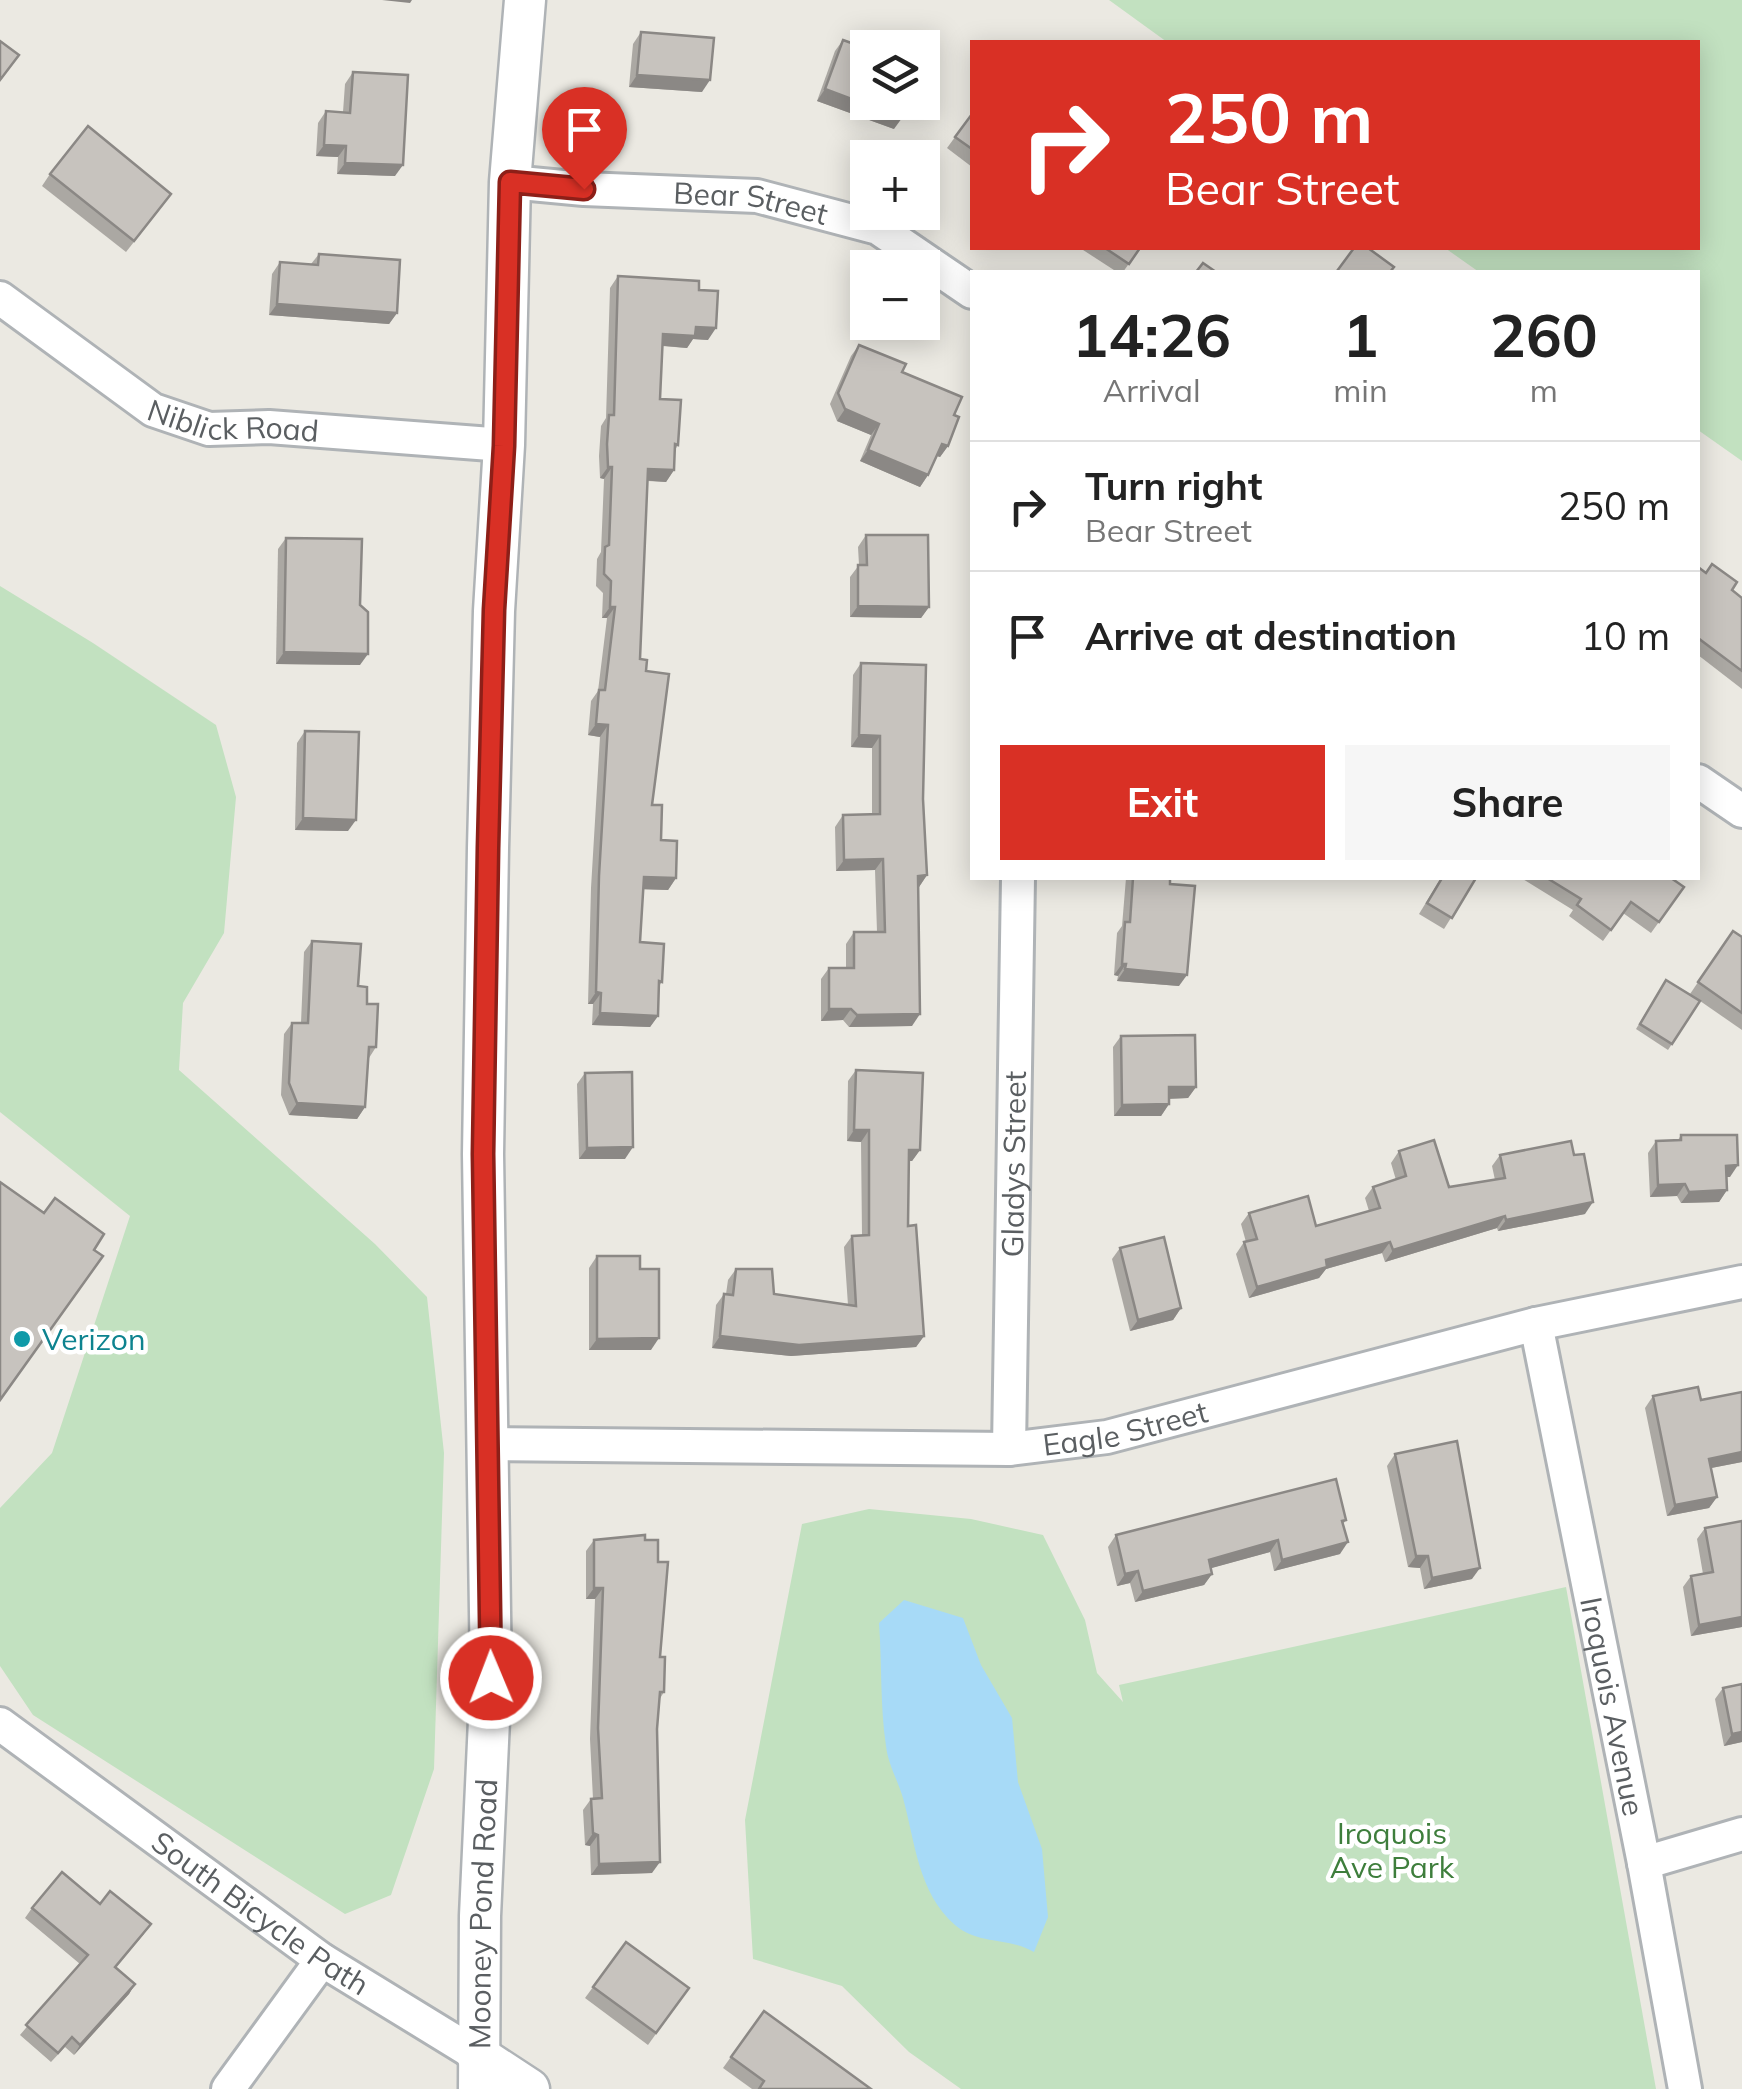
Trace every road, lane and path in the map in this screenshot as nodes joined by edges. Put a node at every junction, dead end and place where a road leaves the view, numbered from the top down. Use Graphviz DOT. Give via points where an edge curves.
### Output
graph roads {
  1 [pos="525,0"];
  2 [pos="510,182"];
  3 [pos="970,291"];
  4 [pos="0,298"];
  5 [pos="504,446"];
  6 [pos="1700,782"];
  7 [pos="1742,812"];
  8 [pos="1018,880"];
  9 [pos="1742,1282"];
  10 [pos="1536,1324"];
  11 [pos="489,1444"];
  12 [pos="1008,1449"];
  13 [pos="0,1724"];
  14 [pos="1742,1834"];
  15 [pos="1644,1863"];
  16 [pos="322,1960"];
  17 [pos="478,2072"];
  18 [pos="228,2089"];
  19 [pos="529,2089"];
  20 [pos="1684,2089"];
  1 -- 2 [label="street, Mooney Pond Road"];
  2 -- 3 [label="street, Bear Street" via="757,196 878,228"];
  2 -- 5 [label="street, Mooney Pond Road"];
  4 -- 5 [label="street, Niblick Road" via="153,410 209,429 270,427"];
  5 -- 11 [label="street, Mooney Pond Road" via="483,1154"];
  6 -- 7 [label="street"];
  8 -- 12 [label="street, Gladys Street"];
  9 -- 10 [label="street, Eagle Street"];
  10 -- 12 [label="street, Eagle Street" via="1108,1436"];
  10 -- 15 [label="street, Iroquois Avenue"];
  11 -- 12 [label="street, Eagle Street"];
  11 -- 17 [label="street, Mooney Pond Road" via="491,1678"];
  13 -- 16 [label="street, South Bicycle Path"];
  14 -- 15 [label="street"];
  15 -- 20 [label="street, Iroquois Avenue"];
  16 -- 17 [label="street, South Bicycle Path"];
  16 -- 18 [label="street"];
  17 -- 19 [label="street, South Bicycle Path"];
}
